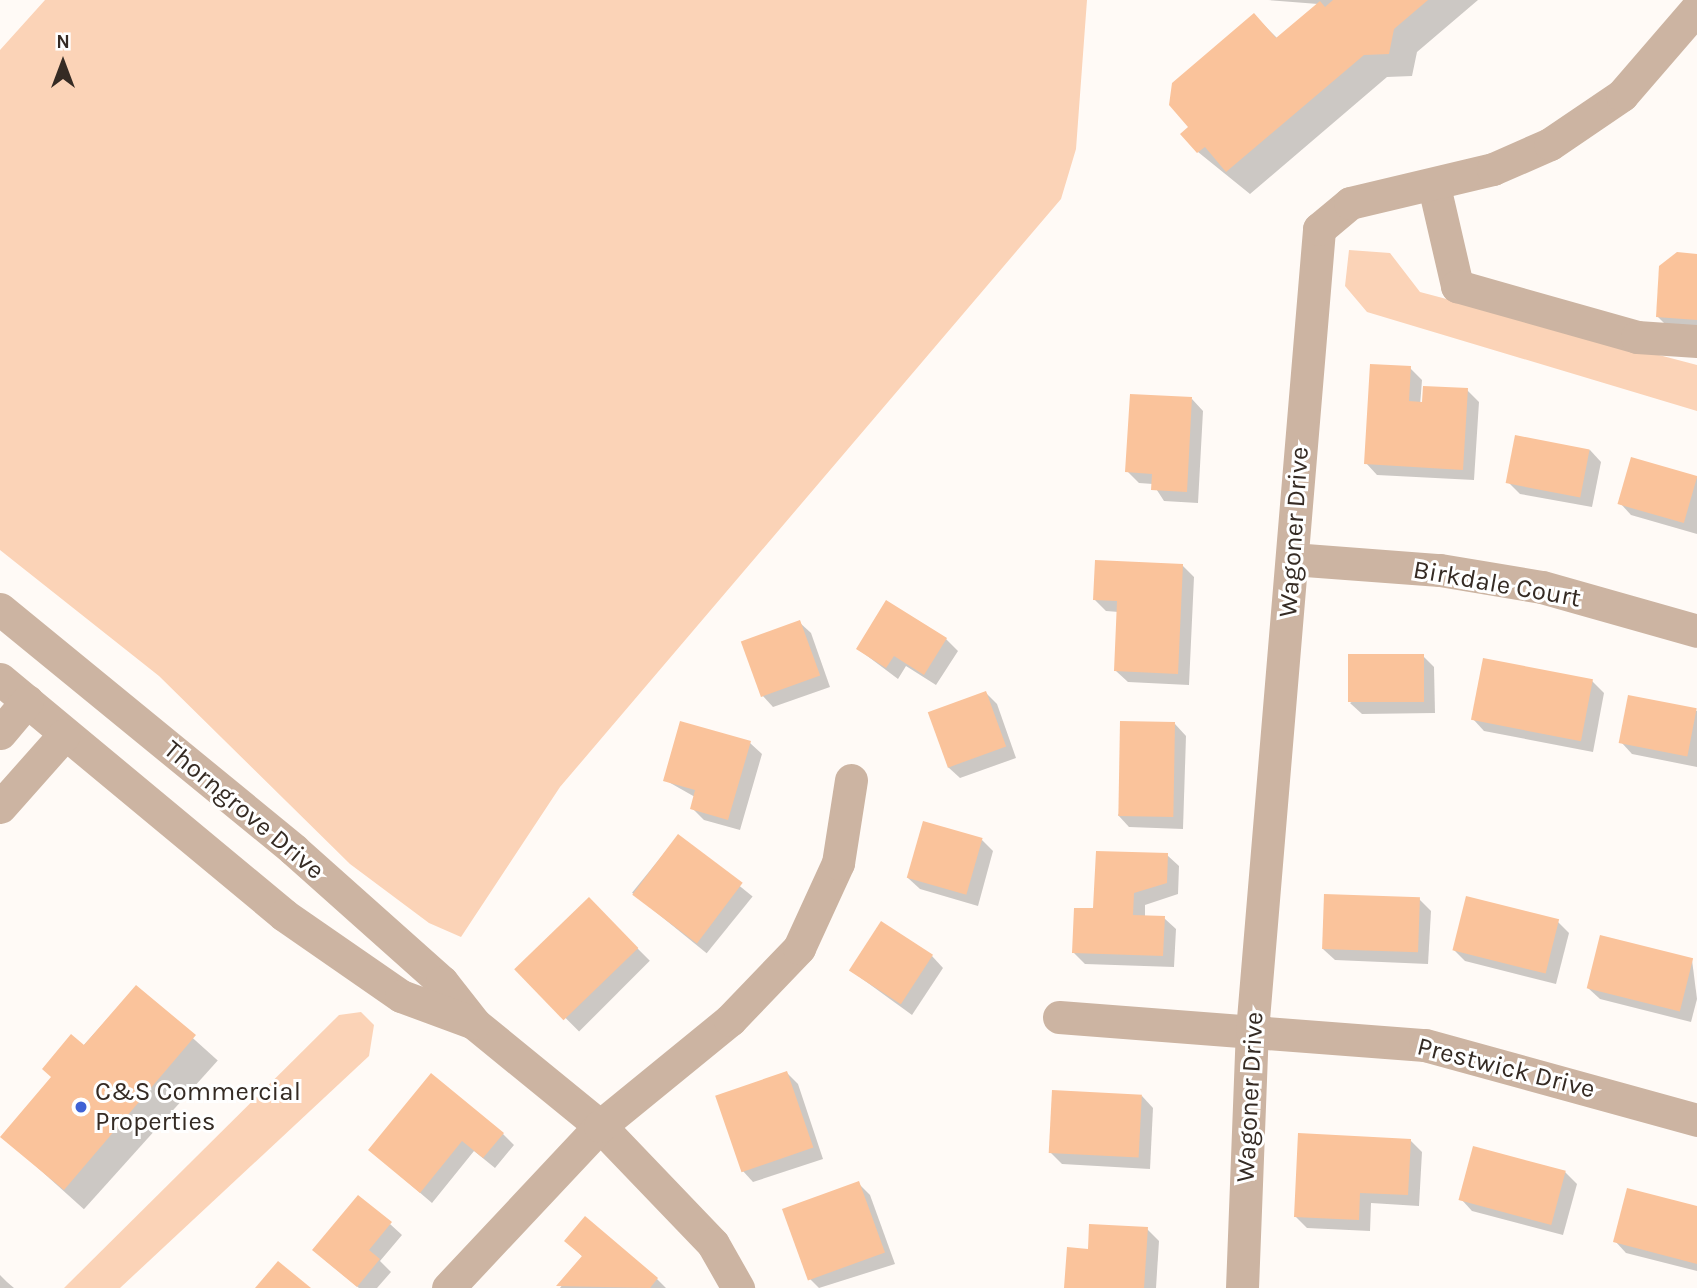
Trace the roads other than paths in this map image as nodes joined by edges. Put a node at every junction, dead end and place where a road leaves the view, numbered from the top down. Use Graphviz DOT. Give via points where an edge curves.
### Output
graph roads {
  1 [pos="1697,8"];
  2 [pos="1434,186"];
  3 [pos="1697,341"];
  4 [pos="1292,559"];
  5 [pos="0,609"];
  6 [pos="1697,631"];
  7 [pos="0,679"];
  8 [pos="85,679"];
  9 [pos="46,718"];
  10 [pos="0,733"];
  11 [pos="850,780"];
  12 [pos="0,807"];
  13 [pos="349,898"];
  14 [pos="320,939"];
  15 [pos="1059,1017"];
  16 [pos="475,1024"];
  17 [pos="1252,1031"];
  18 [pos="1697,1119"];
  19 [pos="600,1126"];
  20 [pos="448,1288"];
  21 [pos="738,1288"];
  22 [pos="1242,1288"];
  1 -- 2 [label="street, Wagoner Drive" via="1622,96 1585,122 1493,169"];
  2 -- 3 [label="street" via="1457,286 1637,337"];
  2 -- 4 [label="street, Wagoner Drive" via="1350,203 1320,229"];
  4 -- 6 [label="street, Birkdale Court" via="1440,570 1529,585"];
  4 -- 17 [label="street, Wagoner Drive"];
  5 -- 8 [label="street, Thorngrove Drive"];
  7 -- 9 [label="street, Thorngrove Drive"];
  8 -- 9 [label="street"];
  8 -- 13 [label="street, Thorngrove Drive"];
  9 -- 10 [label="street"];
  9 -- 12 [label="street"];
  9 -- 14 [label="street, Thorngrove Drive"];
  11 -- 19 [label="street" via="838,863 799,948 730,1020"];
  13 -- 14 [label="street"];
  13 -- 16 [label="street, Thorngrove Drive" via="442,982"];
  14 -- 16 [label="street, Thorngrove Drive" via="401,996"];
  15 -- 17 [label="street, Prestwick Drive"];
  16 -- 19 [label="street, Thorngrove Drive"];
  17 -- 18 [label="street, Prestwick Drive" via="1465,1052"];
  17 -- 22 [label="street, Wagoner Drive"];
  19 -- 20 [label="street"];
  19 -- 21 [label="street, Thorngrove Drive" via="713,1244"];
}
